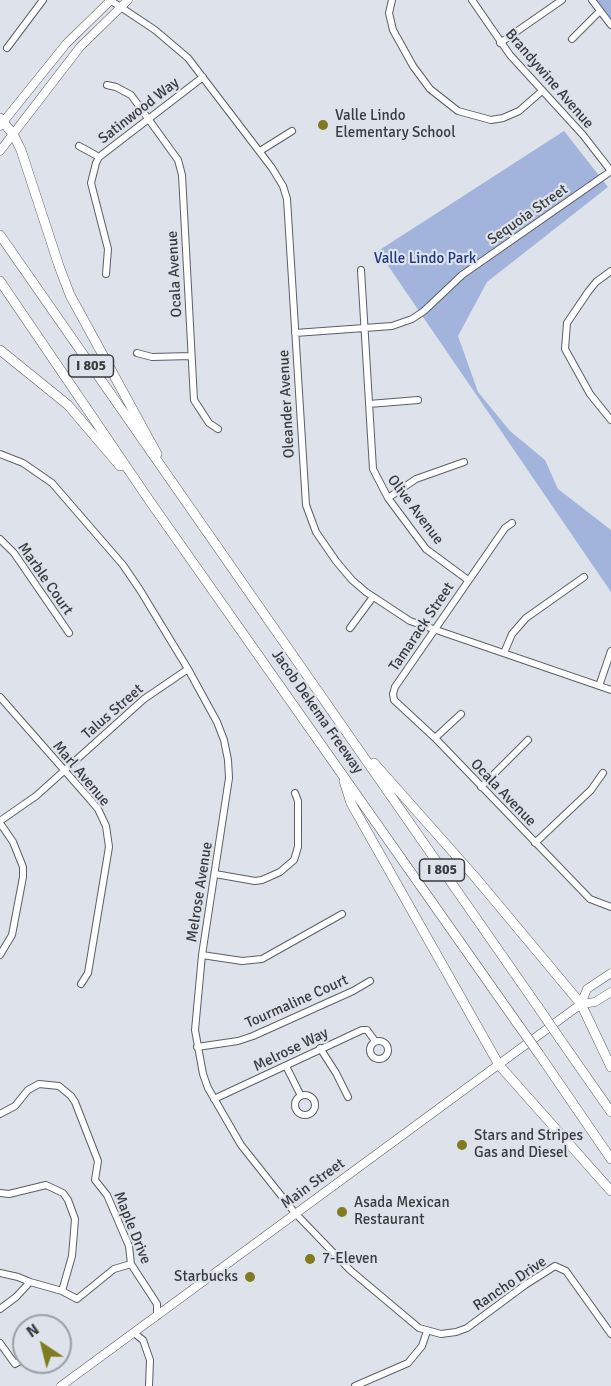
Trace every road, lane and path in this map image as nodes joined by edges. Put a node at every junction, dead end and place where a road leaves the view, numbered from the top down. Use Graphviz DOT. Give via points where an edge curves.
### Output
graph roads {
  1 [pos="43,0"];
  2 [pos="110,0"];
  3 [pos="128,0"];
  4 [pos="392,0"];
  5 [pos="472,0"];
  6 [pos="562,0"];
  7 [pos="592,0"];
  8 [pos="120,7"];
  9 [pos="600,11"];
  10 [pos="611,25"];
  11 [pos="572,39"];
  12 [pos="500,43"];
  13 [pos="7,48"];
  14 [pos="203,76"];
  15 [pos="106,85"];
  16 [pos="542,91"];
  17 [pos="149,119"];
  18 [pos="1,122"];
  19 [pos="292,131"];
  20 [pos="13,134"];
  21 [pos="79,146"];
  22 [pos="0,151"];
  23 [pos="260,152"];
  24 [pos="99,157"];
  25 [pos="611,171"];
  26 [pos="0,235"];
  27 [pos="361,270"];
  28 [pos="611,271"];
  29 [pos="106,274"];
  30 [pos="0,281"];
  31 [pos="365,329"];
  32 [pos="295,333"];
  33 [pos="0,350"];
  34 [pos="137,353"];
  35 [pos="192,356"];
  36 [pos="418,400"];
  37 [pos="369,404"];
  38 [pos="611,420"];
  39 [pos="218,429"];
  40 [pos="0,454"];
  41 [pos="464,462"];
  42 [pos="181,498"];
  43 [pos="388,498"];
  44 [pos="149,500"];
  45 [pos="512,523"];
  46 [pos="0,539"];
  47 [pos="584,577"];
  48 [pos="468,580"];
  49 [pos="373,597"];
  50 [pos="350,628"];
  51 [pos="436,630"];
  52 [pos="69,633"];
  53 [pos="611,651"];
  54 [pos="504,653"];
  55 [pos="188,669"];
  56 [pos="599,686"];
  57 [pos="395,687"];
  58 [pos="611,690"];
  59 [pos="0,697"];
  60 [pos="461,714"];
  61 [pos="347,733"];
  62 [pos="435,738"];
  63 [pos="528,740"];
  64 [pos="64,771"];
  65 [pos="342,773"];
  66 [pos="603,773"];
  67 [pos="481,787"];
  68 [pos="295,793"];
  69 [pos="0,822"];
  70 [pos="536,843"];
  71 [pos="215,874"];
  72 [pos="609,907"];
  73 [pos="342,914"];
  74 [pos="0,955"];
  75 [pos="202,955"];
  76 [pos="611,973"];
  77 [pos="370,981"];
  78 [pos="81,984"];
  79 [pos="611,992"];
  80 [pos="581,1004"];
  81 [pos="375,1041"];
  82 [pos="197,1047"];
  83 [pos="320,1048"];
  84 [pos="499,1065"];
  85 [pos="286,1066"];
  86 [pos="611,1067"];
  87 [pos="301,1096"];
  88 [pos="348,1097"];
  89 [pos="214,1099"];
  90 [pos="611,1112"];
  91 [pos="0,1114"];
  92 [pos="611,1159"];
  93 [pos="611,1191"];
  94 [pos="0,1193"];
  95 [pos="296,1213"];
  96 [pos="131,1264"];
  97 [pos="0,1273"];
  98 [pos="30,1282"];
  99 [pos="62,1291"];
  100 [pos="0,1309"];
  101 [pos="157,1316"];
  102 [pos="427,1331"];
  103 [pos="134,1334"];
  104 [pos="611,1334"];
  105 [pos="0,1344"];
  106 [pos="12,1360"];
  107 [pos="62,1386"];
  108 [pos="149,1386"];
  109 [pos="355,1386"];
  1 -- 13 [label="street"];
  2 -- 8 [label="street, Oleander Avenue"];
  2 -- 18 [label="main road" via="66,44"];
  3 -- 8 [label="main road"];
  4 -- 16 [label="street" via="393,30 413,66 430,89 458,111 491,120 503,118 519,111"];
  5 -- 12 [label="street, Brandywine Avenue"];
  6 -- 12 [label="street"];
  7 -- 9 [label="street"];
  8 -- 14 [label="street, Oleander Avenue" via="180,49"];
  8 -- 20 [label="main road" via="80,47"];
  9 -- 10 [label="street"];
  9 -- 11 [label="street"];
  12 -- 16 [label="street, Brandywine Avenue"];
  14 -- 17 [label="street, Satinwood Way"];
  14 -- 23 [label="street, Oleander Avenue"];
  15 -- 17 [label="street, Ocala Avenue" via="131,95"];
  16 -- 25 [label="street, Brandywine Avenue"];
  17 -- 24 [label="street, Satinwood Way"];
  17 -- 35 [label="street, Ocala Avenue" via="178,160 182,175"];
  18 -- 20 [label="highway"];
  19 -- 23 [label="street"];
  20 -- 22 [label="main road"];
  20 -- 42 [label="highway" via="70,295"];
  21 -- 24 [label="street"];
  23 -- 32 [label="street, Oleander Avenue" via="273,168 287,199"];
  24 -- 29 [label="street, Satinwood Way" via="91,183 108,249"];
  25 -- 31 [label="street, Sequoia Street" via="462,275 418,315 392,326"];
  26 -- 42 [label="highway, Jacob Dekema Freeway / I 805"];
  27 -- 31 [label="street, Olive Avenue"];
  28 -- 38 [label="street" via="592,286 567,324 565,349 590,394"];
  30 -- 44 [label="highway, Jacob Dekema Freeway / I 805"];
  31 -- 32 [label="street, Sequoia Street"];
  31 -- 37 [label="street, Olive Avenue"];
  32 -- 49 [label="street, Oleander Avenue" via="309,516 344,572"];
  33 -- 44 [label="highway" via="68,405"];
  34 -- 35 [label="street" via="152,357"];
  35 -- 39 [label="street, Ocala Avenue" via="196,405"];
  36 -- 37 [label="street"];
  37 -- 43 [label="street, Olive Avenue" via="373,469"];
  40 -- 55 [label="street, Melrose Avenue" via="35,470 63,495 129,574"];
  41 -- 43 [label="street" via="416,479"];
  42 -- 61 [label="highway, Jacob Dekema Freeway / I 805"];
  43 -- 48 [label="street, Olive Avenue" via="426,549"];
  44 -- 65 [label="highway, Jacob Dekema Freeway / I 805"];
  45 -- 48 [label="street, Tamarack Street"];
  46 -- 52 [label="street, Marble Court" via="14,553"];
  47 -- 54 [label="street" via="526,618 512,634"];
  48 -- 51 [label="street, Tamarack Street"];
  49 -- 50 [label="street"];
  49 -- 51 [label="street, Oleander Avenue" via="410,621"];
  51 -- 54 [label="street, Oleander Avenue"];
  51 -- 57 [label="street, Tamarack Street"];
  53 -- 56 [label="street"];
  54 -- 56 [label="street, Oleander Avenue"];
  55 -- 64 [label="street, Talus Street" via="144,699"];
  55 -- 71 [label="street, Melrose Avenue" via="217,722 228,760 230,778"];
  56 -- 58 [label="street, Oleander Avenue"];
  57 -- 62 [label="street, Ocala Avenue" via="394,700"];
  59 -- 64 [label="street, Marl Avenue"];
  60 -- 62 [label="street"];
  61 -- 80 [label="highway"];
  61 -- 90 [label="highway, Jacob Dekema Freeway / I 805, bridge"];
  62 -- 67 [label="street, Ocala Avenue"];
  63 -- 67 [label="street"];
  64 -- 69 [label="street, Talus Street"];
  64 -- 78 [label="street, Marl Avenue" via="98,809 109,847 88,973"];
  65 -- 84 [label="highway" via="351,803"];
  65 -- 92 [label="highway, Jacob Dekema Freeway / I 805, bridge"];
  66 -- 70 [label="street" via="591,790"];
  67 -- 70 [label="street, Ocala Avenue"];
  68 -- 71 [label="street" via="298,847 294,860 280,872 255,881"];
  69 -- 74 [label="street" via="23,867 12,935"];
  70 -- 72 [label="street, Ocala Avenue" via="590,899"];
  71 -- 75 [label="street, Melrose Avenue"];
  73 -- 75 [label="street" via="262,959 242,961"];
  75 -- 82 [label="street, Melrose Avenue"];
  76 -- 80 [label="main road, Main Street" via="587,989"];
  77 -- 82 [label="street, Tourmaline Court" via="253,1036"];
  79 -- 80 [label="main road, Main Street" via="596,1002"];
  80 -- 84 [label="main road, Main Street"];
  80 -- 86 [label="highway"];
  81 -- 83 [label="street, Melrose Way" via="367,1030 362,1030"];
  82 -- 89 [label="street, Melrose Avenue"];
  83 -- 85 [label="street, Melrose Way"];
  83 -- 88 [label="street"];
  84 -- 93 [label="highway"];
  84 -- 95 [label="main road, Main Street"];
  85 -- 87 [label="street"];
  85 -- 89 [label="street, Melrose Way"];
  89 -- 95 [label="street, Melrose Avenue" via="241,1145"];
  91 -- 96 [label="street, Maple Drive" via="39,1084 59,1086 71,1096 98,1161 95,1180 107,1195 129,1246"];
  94 -- 99 [label="street" via="46,1185 68,1200 75,1219 72,1256"];
  95 -- 101 [label="main road, Main Street"];
  95 -- 102 [label="street, Melrose Avenue" via="350,1269 411,1322"];
  96 -- 99 [label="street" via="114,1269 77,1299"];
  96 -- 101 [label="street, Maple Drive" via="157,1304"];
  97 -- 98 [label="street"];
  98 -- 99 [label="street"];
  98 -- 100 [label="street"];
  101 -- 103 [label="main road, Main Street"];
  102 -- 104 [label="street, Rancho Drive" via="441,1334 467,1328 555,1266 566,1270"];
  102 -- 109 [label="street" via="422,1346 408,1363"];
  103 -- 107 [label="main road, Main Street"];
  103 -- 108 [label="street" via="143,1340 150,1360"];
  105 -- 106 [label="street"];
}
